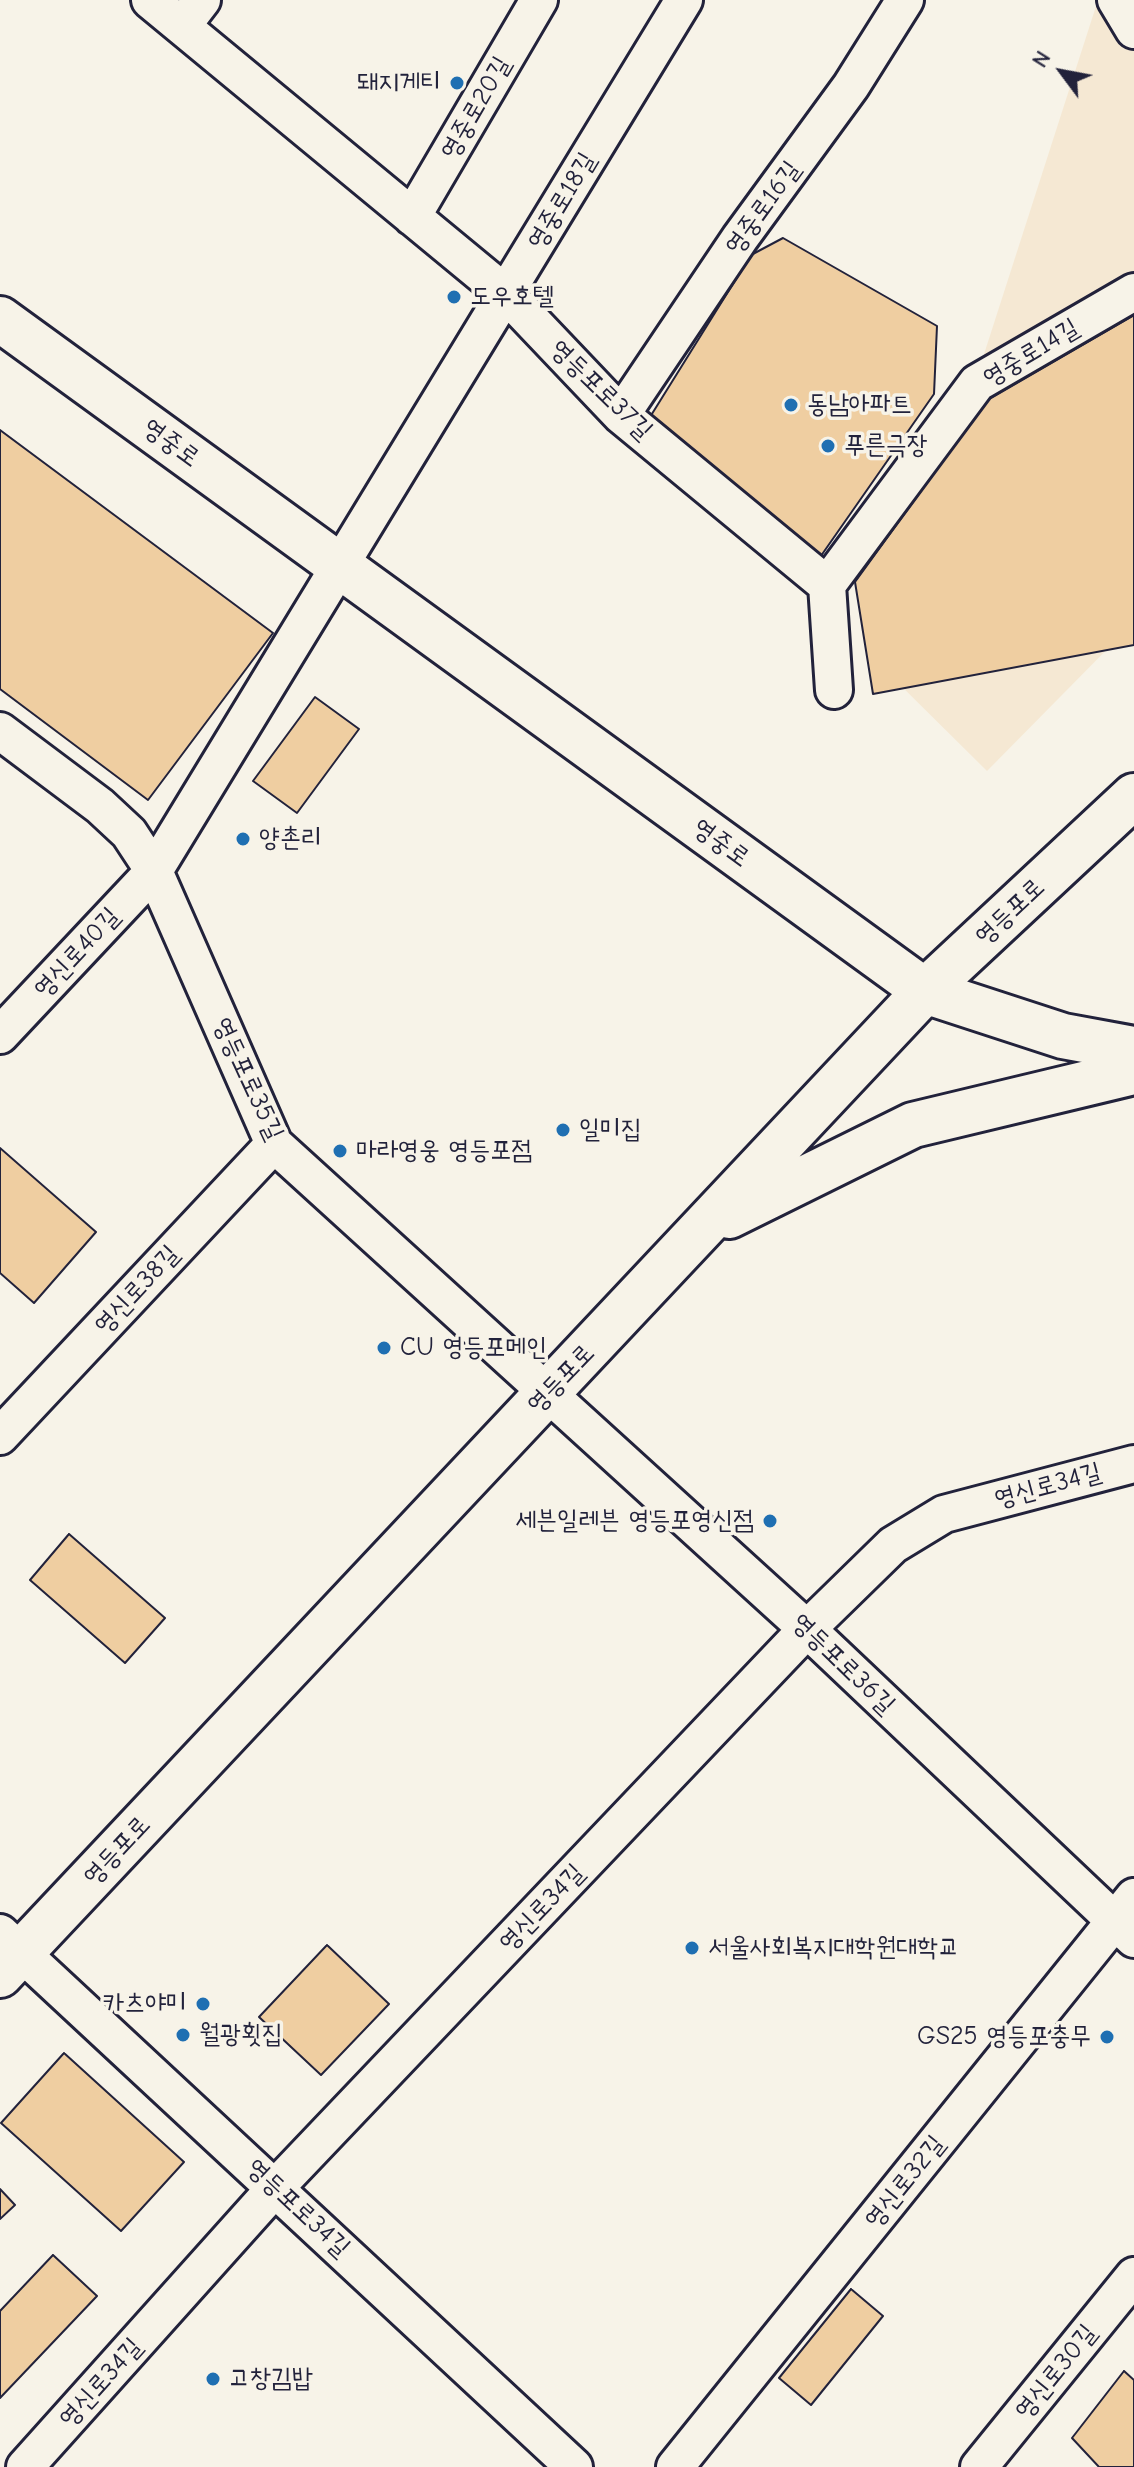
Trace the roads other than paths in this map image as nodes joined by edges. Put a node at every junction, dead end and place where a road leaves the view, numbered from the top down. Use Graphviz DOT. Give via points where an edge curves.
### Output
graph roads {
  1 [pos="150,0"];
  2 [pos="539,0"];
  3 [pos="684,0"];
  4 [pos="905,0"];
  5 [pos="1116,0"];
  6 [pos="192,13"];
  7 [pos="1134,30"];
  8 [pos="412,217"];
  9 [pos="1134,292"];
  10 [pos="506,294"];
  11 [pos="0,319"];
  12 [pos="621,415"];
  13 [pos="341,567"];
  14 [pos="827,585"];
  15 [pos="834,690"];
  16 [pos="0,731"];
  17 [pos="1134,796"];
  18 [pos="154,871"];
  19 [pos="925,991"];
  20 [pos="0,1035"];
  21 [pos="1134,1049"];
  22 [pos="1134,1072"];
  23 [pos="274,1144"];
  24 [pos="706,1228"];
  25 [pos="549,1392"];
  26 [pos="0,1436"];
  27 [pos="1134,1464"];
  28 [pos="807,1629"];
  29 [pos="1127,1920"];
  30 [pos="7,1953"];
  31 [pos="276,2187"];
  32 [pos="1134,2276"];
  33 [pos="25,2467"];
  34 [pos="574,2467"];
  35 [pos="675,2467"];
  36 [pos="979,2467"];
  1 -- 6 [label="street, 영등포로37길"];
  2 -- 8 [label="street, 영중로20길"];
  3 -- 10 [label="street, 영중로18길"];
  4 -- 12 [label="street, 영중로16길" via="851,86"];
  5 -- 7 [label="street"];
  6 -- 8 [label="street, 영등포로37길"];
  8 -- 10 [label="street, 영등포로37길"];
  9 -- 14 [label="street, 영중로14길" via="977,383"];
  10 -- 12 [label="street, 영등포로37길"];
  10 -- 13 [label="street, 영중로18길"];
  11 -- 13 [label="main road, 영중로"];
  12 -- 14 [label="street, 영등포로37길"];
  13 -- 18 [label="street"];
  13 -- 19 [label="main road, 영중로"];
  14 -- 15 [label="street"];
  16 -- 18 [label="street, 영등포로35길" via="100,806 129,833"];
  17 -- 19 [label="main road, 영등포로"];
  18 -- 20 [label="street, 영신로40길"];
  18 -- 23 [label="street, 영등포로35길"];
  19 -- 21 [label="main road, 영중로" via="1063,1036"];
  19 -- 24 [label="main road, 영등포로"];
  22 -- 24 [label="main road" via="913,1125"];
  23 -- 25 [label="street, 영등포로35길"];
  23 -- 26 [label="street, 영신로38길"];
  24 -- 25 [label="main road, 영등포로"];
  25 -- 28 [label="street, 영등포로36길"];
  25 -- 30 [label="main road, 영등포로"];
  27 -- 28 [label="street, 영신로34길" via="944,1514 893,1545"];
  28 -- 29 [label="street, 영등포로36길"];
  28 -- 31 [label="street, 영신로34길"];
  29 -- 35 [label="street, 영신로32길"];
  30 -- 31 [label="street, 영등포로34길"];
  31 -- 33 [label="street, 영신로34길"];
  31 -- 34 [label="street, 영등포로34길"];
  32 -- 36 [label="street, 영신로30길"];
}
